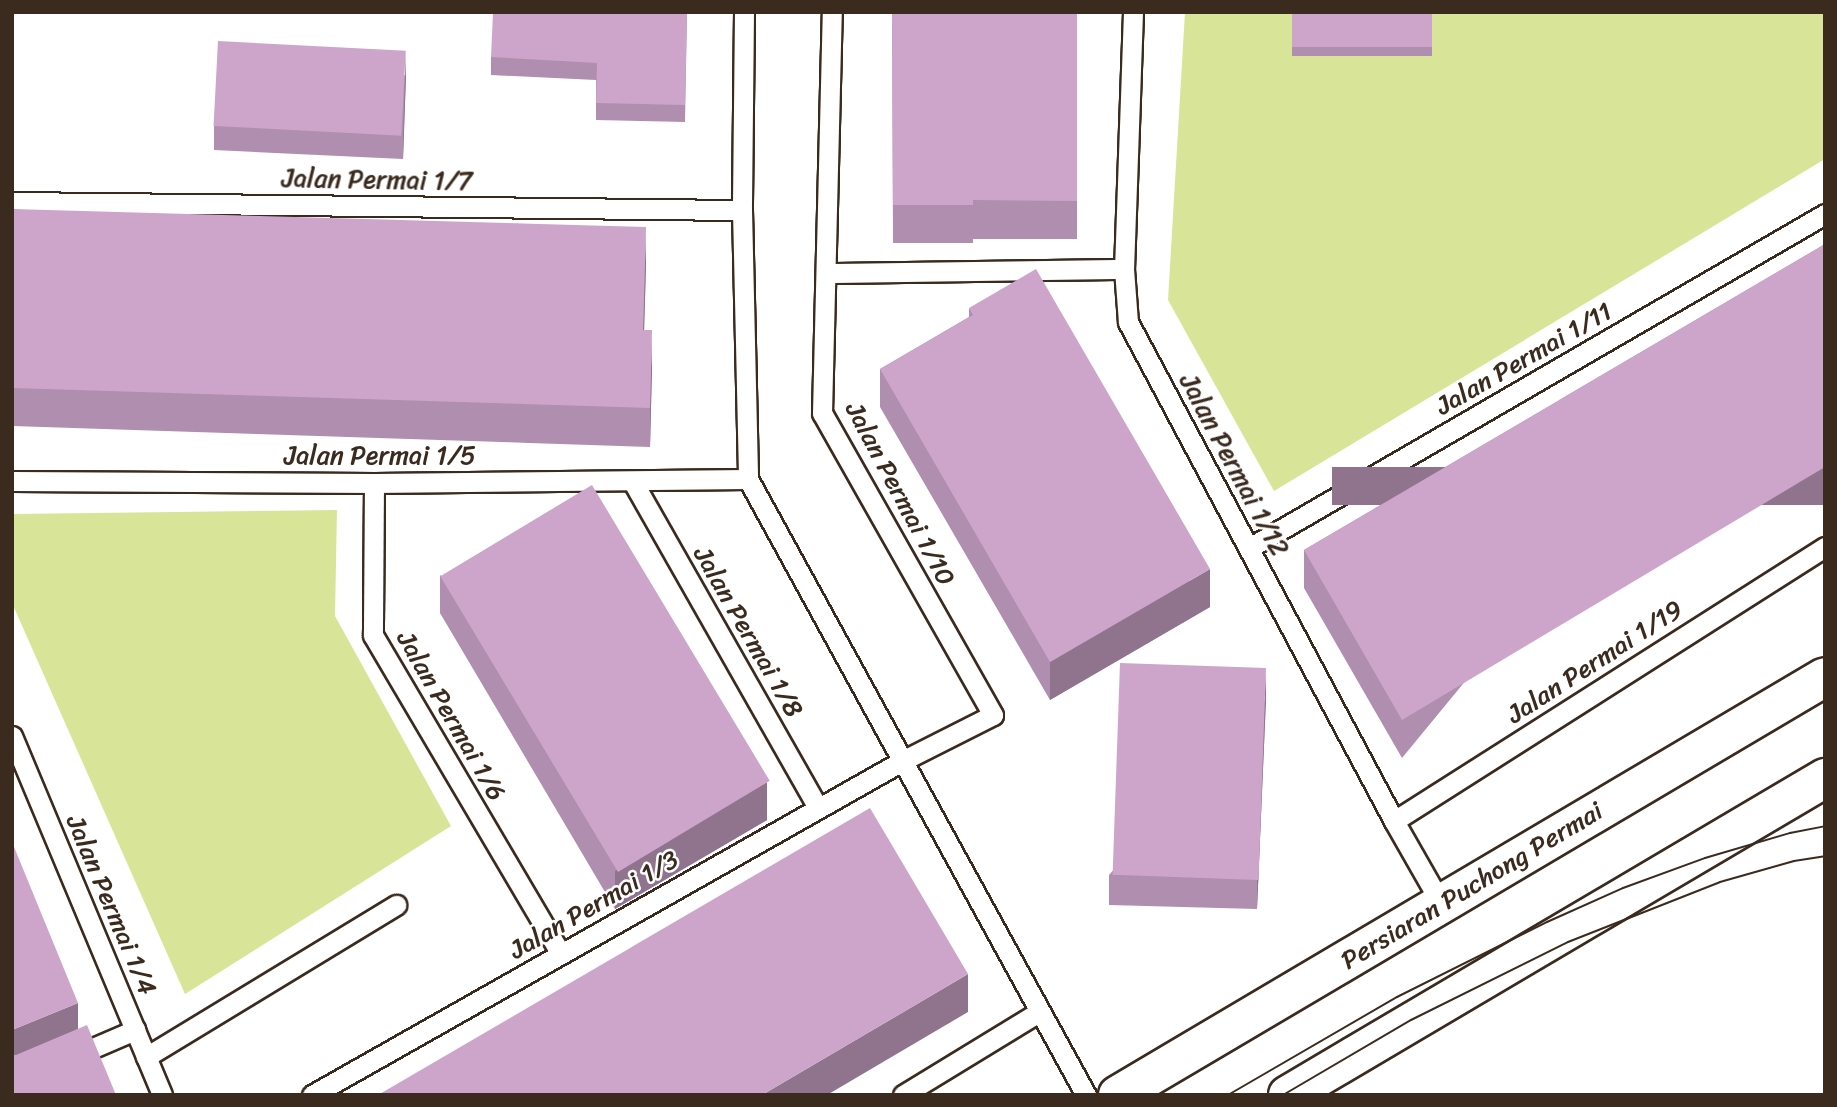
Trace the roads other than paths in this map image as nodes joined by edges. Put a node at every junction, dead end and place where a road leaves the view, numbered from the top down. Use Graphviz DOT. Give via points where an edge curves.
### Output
graph roads {
  1 [pos="744,12"];
  2 [pos="832,12"];
  3 [pos="1133,12"];
  4 [pos="12,202"];
  5 [pos="742,210"];
  6 [pos="1825,214"];
  7 [pos="1125,269"];
  8 [pos="826,273"];
  9 [pos="748,479"];
  10 [pos="12,481"];
  11 [pos="633,482"];
  12 [pos="374,483"];
  13 [pos="1825,547"];
  14 [pos="1249,548"];
  15 [pos="1825,677"];
  16 [pos="12,736"];
  17 [pos="902,761"];
  18 [pos="1825,778"];
  19 [pos="818,808"];
  20 [pos="1394,821"];
  21 [pos="396,905"];
  22 [pos="1442,905"];
  23 [pos="561,954"];
  24 [pos="1040,1012"];
  25 [pos="135,1030"];
  26 [pos="146,1057"];
  27 [pos="49,1066"];
  28 [pos="162,1095"];
  29 [pos="312,1095"];
  30 [pos="902,1095"];
  31 [pos="1086,1095"];
  32 [pos="1118,1095"];
  33 [pos="1288,1095"];
  1 -- 5 [label="lane"];
  2 -- 8 [label="lane, Jalan Permai 1/10"];
  3 -- 7 [label="lane, Jalan Permai 1/12"];
  4 -- 5 [label="lane, Jalan Permai 1/7"];
  5 -- 9 [label="lane"];
  6 -- 14 [label="lane, Jalan Permai 1/11"];
  7 -- 8 [label="lane"];
  7 -- 14 [label="lane, Jalan Permai 1/12" via="1128,322"];
  8 -- 17 [label="lane, Jalan Permai 1/10" via="822,413 993,715"];
  9 -- 11 [label="lane, Jalan Permai 1/5"];
  9 -- 17 [label="lane"];
  10 -- 12 [label="lane, Jalan Permai 1/5"];
  11 -- 12 [label="lane, Jalan Permai 1/5"];
  11 -- 19 [label="lane, Jalan Permai 1/8"];
  12 -- 23 [label="lane, Jalan Permai 1/6" via="373,635"];
  13 -- 20 [label="lane, Jalan Permai 1/19"];
  14 -- 20 [label="lane, Jalan Permai 1/12"];
  15 -- 22 [label="main road, Persiaran Puchong Permai"];
  16 -- 25 [label="lane, Jalan Permai 1/4"];
  17 -- 19 [label="lane, Jalan Permai 1/3"];
  17 -- 24 [label="lane"];
  18 -- 33 [label="main road"];
  19 -- 23 [label="lane, Jalan Permai 1/3"];
  20 -- 22 [label="lane, Jalan Permai 1/12"];
  21 -- 26 [label="lane"];
  22 -- 32 [label="main road, Persiaran Puchong Permai"];
  23 -- 29 [label="lane, Jalan Permai 1/3"];
  24 -- 30 [label="lane"];
  24 -- 31 [label="lane"];
  25 -- 26 [label="lane, Jalan Permai 1/4"];
  25 -- 27 [label="lane"];
  26 -- 28 [label="lane, Jalan Permai 1/4"];
}
